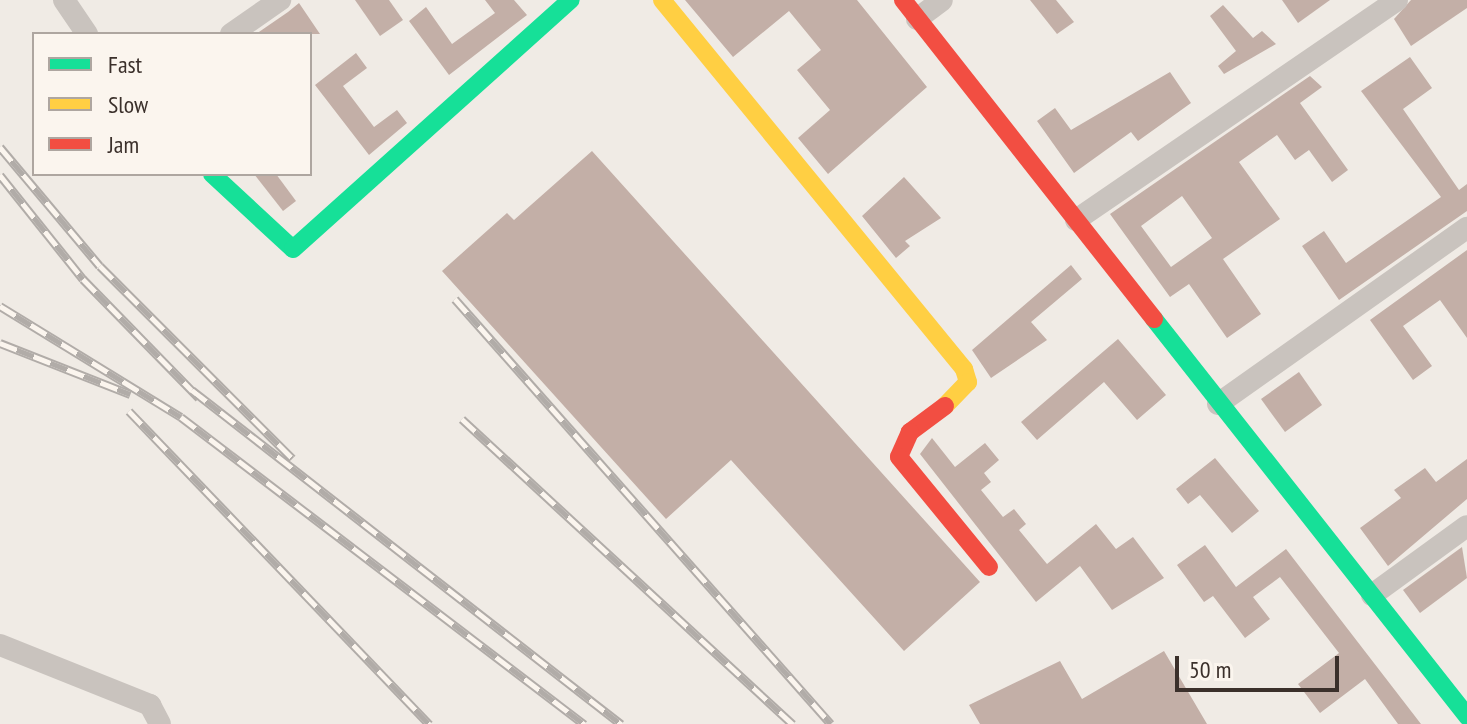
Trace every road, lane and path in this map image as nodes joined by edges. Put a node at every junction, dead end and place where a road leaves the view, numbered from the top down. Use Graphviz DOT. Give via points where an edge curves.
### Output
graph roads {
  1 [pos="64,0"];
  2 [pos="280,0"];
  3 [pos="571,0"];
  4 [pos="662,0"];
  5 [pos="903,0"];
  6 [pos="942,0"];
  7 [pos="1397,0"];
  8 [pos="917,19"];
  9 [pos="86,32"];
  10 [pos="234,32"];
  11 [pos="214,176"];
  12 [pos="1076,220"];
  13 [pos="1467,228"];
  14 [pos="1218,404"];
  15 [pos="1467,526"];
  16 [pos="989,567"];
  17 [pos="1372,595"];
  18 [pos="0,645"];
  19 [pos="1467,716"];
  20 [pos="160,724"];
  1 -- 9 [label="street"];
  2 -- 10 [label="street"];
  3 -- 11 [label="street" via="293,249"];
  4 -- 16 [label="street" via="964,369 968,382 960,395 910,432 899,457"];
  5 -- 8 [label="street"];
  6 -- 8 [label="street"];
  7 -- 12 [label="street"];
  8 -- 12 [label="street"];
  12 -- 14 [label="street"];
  13 -- 14 [label="street"];
  14 -- 17 [label="street"];
  15 -- 17 [label="street"];
  17 -- 19 [label="street"];
  18 -- 20 [label="street" via="150,705"];
}
